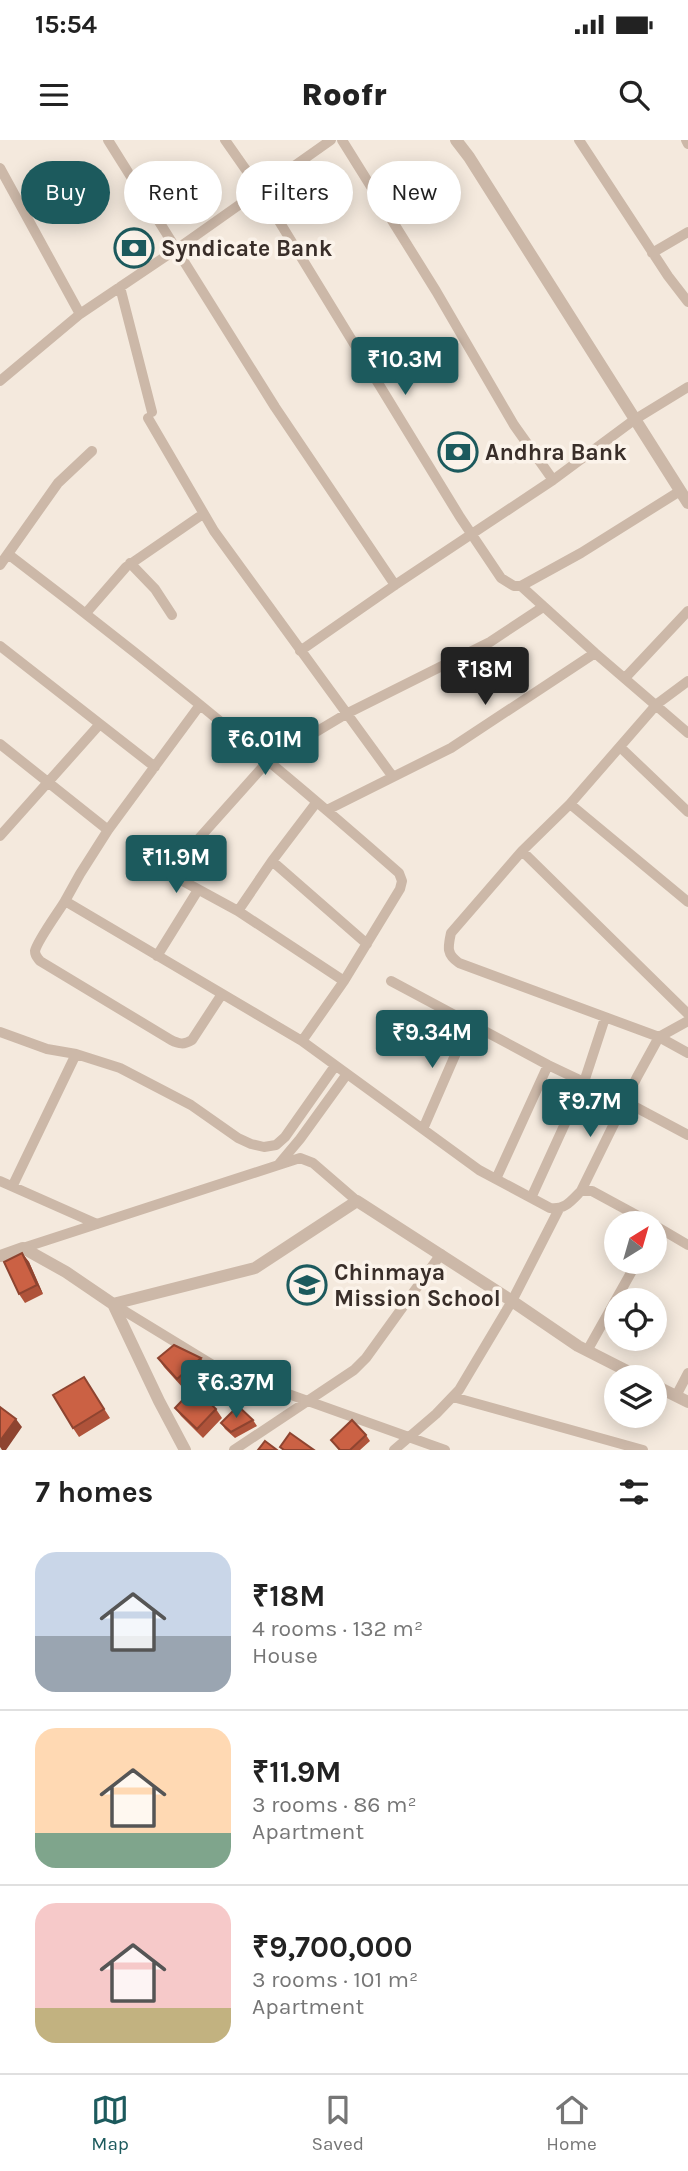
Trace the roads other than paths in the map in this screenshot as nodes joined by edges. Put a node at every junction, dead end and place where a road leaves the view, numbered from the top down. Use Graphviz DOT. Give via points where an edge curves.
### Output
graph roads {
  1 [pos="108,140"];
  2 [pos="225,140"];
  3 [pos="331,140"];
  4 [pos="342,140"];
  5 [pos="456,140"];
  6 [pos="579,140"];
  7 [pos="240,161"];
  8 [pos="301,161"];
  9 [pos="0,168"];
  10 [pos="236,207"];
  11 [pos="281,224"];
  12 [pos="688,232"];
  13 [pos="177,248"];
  14 [pos="652,253"];
  15 [pos="120,287"];
  16 [pos="688,302"];
  17 [pos="80,314"];
  18 [pos="1,376"];
  19 [pos="688,387"];
  20 [pos="634,420"];
  21 [pos="92,451"];
  22 [pos="553,480"];
  23 [pos="680,491"];
  24 [pos="688,503"];
  25 [pos="203,514"];
  26 [pos="471,534"];
  27 [pos="8,554"];
  28 [pos="130,564"];
  29 [pos="0,565"];
  30 [pos="394,585"];
  31 [pos="521,586"];
  32 [pos="543,607"];
  33 [pos="688,611"];
  34 [pos="86,614"];
  35 [pos="172,615"];
  36 [pos="0,646"];
  37 [pos="300,651"];
  38 [pos="594,653"];
  39 [pos="628,680"];
  40 [pos="688,681"];
  41 [pos="654,702"];
  42 [pos="200,705"];
  43 [pos="346,714"];
  44 [pos="99,724"];
  45 [pos="688,733"];
  46 [pos="0,744"];
  47 [pos="620,747"];
  48 [pos="269,760"];
  49 [pos="155,767"];
  50 [pos="393,778"];
  51 [pos="48,781"];
  52 [pos="316,803"];
  53 [pos="570,804"];
  54 [pos="327,810"];
  55 [pos="688,812"];
  56 [pos="108,830"];
  57 [pos="0,836"];
  58 [pos="522,851"];
  59 [pos="272,861"];
  60 [pos="198,890"];
  61 [pos="65,901"];
  62 [pos="688,902"];
  63 [pos="238,911"];
  64 [pos="367,944"];
  65 [pos="157,956"];
  66 [pos="344,981"];
  67 [pos="391,981"];
  68 [pos="222,994"];
  69 [pos="688,1014"];
  70 [pos="605,1018"];
  71 [pos="688,1021"];
  72 [pos="469,1023"];
  73 [pos="0,1032"];
  74 [pos="659,1037"];
  75 [pos="302,1041"];
  76 [pos="688,1053"];
  77 [pos="76,1054"];
  78 [pos="548,1065"];
  79 [pos="335,1066"];
  80 [pos="347,1074"];
  81 [pos="584,1082"];
  82 [pos="626,1102"];
  83 [pos="423,1129"];
  84 [pos="688,1135"];
  85 [pos="278,1165"];
  86 [pos="496,1179"];
  87 [pos="0,1181"];
  88 [pos="13,1185"];
  89 [pos="581,1191"];
  90 [pos="531,1198"];
  91 [pos="358,1201"];
  92 [pos="559,1209"];
  93 [pos="629,1211"];
  94 [pos="97,1224"];
  95 [pos="667,1233"];
  96 [pos="688,1245"];
  97 [pos="23,1248"];
  98 [pos="441,1254"];
  99 [pos="0,1256"];
  100 [pos="630,1274"];
  101 [pos="512,1301"];
  102 [pos="113,1304"];
  103 [pos="587,1351"];
  104 [pos="615,1365"];
  105 [pos="688,1373"];
  106 [pos="453,1397"];
  107 [pos="682,1399"];
  108 [pos="308,1402"];
  109 [pos="407,1438"];
  110 [pos="185,1450"];
  111 [pos="234,1450"];
  112 [pos="394,1450"];
  113 [pos="444,1450"];
  114 [pos="643,1450"];
  1 -- 13 [label="street"];
  2 -- 7 [label="street"];
  3 -- 8 [label="street"];
  4 -- 22 [label="street" via="514,425"];
  5 -- 20 [label="street"];
  6 -- 14 [label="street"];
  9 -- 17 [label="street"];
  10 -- 13 [label="street"];
  11 -- 26 [label="street"];
  12 -- 14 [label="street"];
  13 -- 15 [label="street"];
  13 -- 30 [label="street" via="275,407"];
  14 -- 16 [label="street"];
  15 -- 17 [label="street"];
  15 -- 25 [label="street" via="150,415"];
  17 -- 18 [label="street"];
  19 -- 20 [label="street"];
  20 -- 22 [label="street"];
  20 -- 23 [label="street"];
  21 -- 27 [label="street" via="58,483"];
  22 -- 26 [label="street"];
  23 -- 24 [label="street"];
  23 -- 31 [label="street"];
  25 -- 28 [label="street"];
  25 -- 37 [label="street"];
  26 -- 30 [label="street"];
  26 -- 31 [label="street" via="502,578"];
  27 -- 29 [label="street"];
  27 -- 34 [label="street"];
  28 -- 34 [label="street"];
  28 -- 35 [label="street"];
  30 -- 37 [label="street"];
  31 -- 32 [label="street"];
  32 -- 38 [label="street"];
  32 -- 43 [label="street" via="490,642"];
  33 -- 39 [label="street"];
  34 -- 42 [label="street"];
  36 -- 44 [label="street"];
  37 -- 43 [label="street"];
  38 -- 39 [label="street"];
  38 -- 50 [label="street" via="451,748"];
  39 -- 41 [label="street"];
  40 -- 41 [label="street"];
  41 -- 45 [label="street"];
  41 -- 47 [label="street"];
  42 -- 48 [label="street"];
  42 -- 49 [label="street"];
  43 -- 48 [label="street"];
  43 -- 50 [label="street"];
  44 -- 49 [label="street"];
  44 -- 51 [label="street"];
  46 -- 51 [label="street"];
  47 -- 53 [label="street"];
  47 -- 55 [label="street"];
  48 -- 52 [label="street"];
  48 -- 60 [label="street" via="177,863 176,875"];
  49 -- 56 [label="street"];
  50 -- 54 [label="street"];
  51 -- 56 [label="street"];
  51 -- 57 [label="street"];
  52 -- 54 [label="street"];
  52 -- 59 [label="street"];
  53 -- 58 [label="street"];
  53 -- 62 [label="street"];
  54 -- 64 [label="street" via="399,873 402,881"];
  56 -- 61 [label="street"];
  58 -- 69 [label="street"];
  58 -- 70 [label="street" via="451,933 447,948 464,965"];
  59 -- 63 [label="street"];
  59 -- 64 [label="street"];
  60 -- 63 [label="street"];
  60 -- 65 [label="street"];
  61 -- 65 [label="street"];
  61 -- 68 [label="street" via="35,950 36,956 171,1040 178,1044 192,1040"];
  63 -- 66 [label="street"];
  64 -- 66 [label="street"];
  65 -- 68 [label="street"];
  66 -- 75 [label="street"];
  67 -- 72 [label="street"];
  68 -- 75 [label="street"];
  70 -- 74 [label="street"];
  70 -- 81 [label="street"];
  71 -- 74 [label="street"];
  72 -- 78 [label="street"];
  72 -- 83 [label="street"];
  73 -- 77 [label="street"];
  74 -- 76 [label="street"];
  74 -- 82 [label="street"];
  75 -- 79 [label="street"];
  77 -- 79 [label="street" via="120,1069 191,1105 238,1138 264,1147 285,1137"];
  77 -- 88 [label="street"];
  78 -- 81 [label="street"];
  78 -- 86 [label="street"];
  79 -- 80 [label="street"];
  80 -- 83 [label="street"];
  80 -- 85 [label="street"];
  81 -- 82 [label="street"];
  81 -- 90 [label="street"];
  82 -- 84 [label="street"];
  82 -- 89 [label="street"];
  83 -- 86 [label="street"];
  85 -- 91 [label="street" via="306,1159"];
  85 -- 94 [label="street"];
  86 -- 90 [label="street"];
  87 -- 88 [label="street"];
  88 -- 94 [label="street"];
  89 -- 92 [label="street"];
  89 -- 93 [label="street" via="603,1195"];
  90 -- 92 [label="street"];
  91 -- 98 [label="street"];
  91 -- 102 [label="street" via="255,1268"];
  92 -- 101 [label="street"];
  94 -- 97 [label="street"];
  95 -- 96 [label="street"];
  97 -- 99 [label="street"];
  97 -- 102 [label="street"];
  98 -- 101 [label="street"];
  98 -- 108 [label="street" via="366,1358"];
  100 -- 103 [label="street"];
  101 -- 103 [label="street"];
  101 -- 106 [label="street"];
  102 -- 108 [label="street" via="221,1370"];
  102 -- 110 [label="street"];
  103 -- 104 [label="street"];
  105 -- 107 [label="street"];
  106 -- 109 [label="street"];
  106 -- 114 [label="street"];
  108 -- 109 [label="street"];
  108 -- 111 [label="street"];
  109 -- 112 [label="street"];
  109 -- 113 [label="street"];
}
